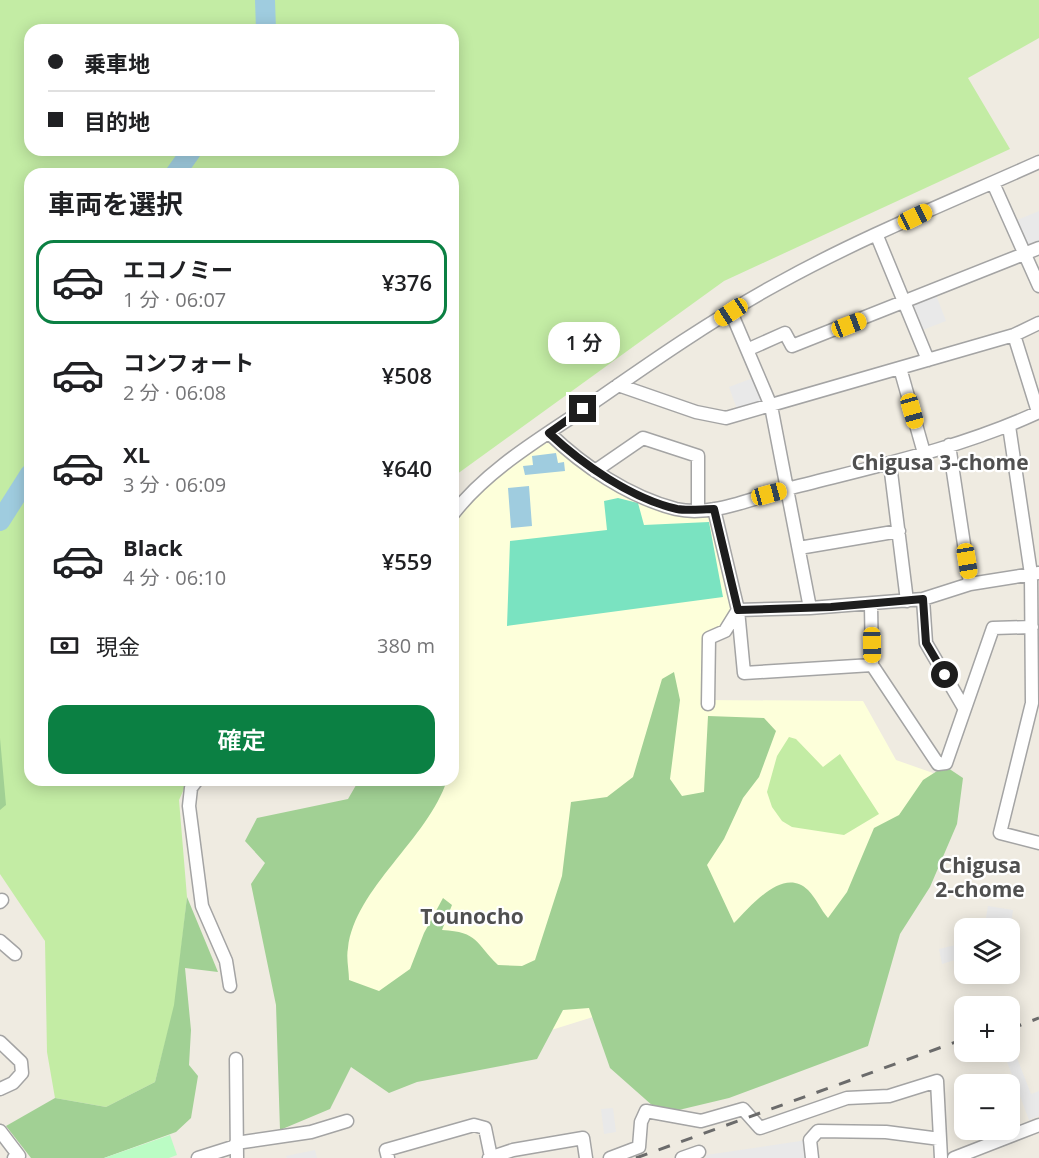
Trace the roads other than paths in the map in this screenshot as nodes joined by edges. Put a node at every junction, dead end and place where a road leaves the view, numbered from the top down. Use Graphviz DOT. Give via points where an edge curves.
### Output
graph roads {
  1 [pos="1039,162"];
  2 [pos="993,183"];
  3 [pos="877,236"];
  4 [pos="1039,248"];
  5 [pos="1024,255"];
  6 [pos="1039,286"];
  7 [pos="905,303"];
  8 [pos="731,312"];
  9 [pos="1039,323"];
  10 [pos="1014,335"];
  11 [pos="748,349"];
  12 [pos="928,360"];
  13 [pos="900,368"];
  14 [pos="618,385"];
  15 [pos="771,406"];
  16 [pos="1039,412"];
  17 [pos="1009,426"];
  18 [pos="549,433"];
  19 [pos="949,445"];
  20 [pos="924,453"];
  21 [pos="890,464"];
  22 [pos="595,471"];
  23 [pos="788,489"];
  24 [pos="459,506"];
  25 [pos="698,509"];
  26 [pos="714,509"];
  27 [pos="899,531"];
  28 [pos="799,548"];
  29 [pos="1035,574"];
  30 [pos="970,584"];
  31 [pos="923,599"];
  32 [pos="907,601"];
  33 [pos="871,605"];
  34 [pos="810,608"];
  35 [pos="738,610"];
  36 [pos="1032,627"];
  37 [pos="1036,647"];
  38 [pos="872,665"];
  39 [pos="708,704"];
  40 [pos="964,708"];
  41 [pos="192,786"];
  42 [pos="1039,843"];
  43 [pos="0,941"];
  44 [pos="15,954"];
  45 [pos="230,986"];
  46 [pos="0,1042"];
  47 [pos="236,1059"];
  48 [pos="0,1089"];
  49 [pos="822,1108"];
  50 [pos="347,1121"];
  51 [pos="1039,1125"];
  52 [pos="0,1131"];
  53 [pos="818,1131"];
  54 [pos="940,1139"];
  55 [pos="236,1149"];
  56 [pos="699,1152"];
  57 [pos="14,1158"];
  58 [pos="198,1158"];
  59 [pos="388,1158"];
  60 [pos="490,1158"];
  61 [pos="586,1158"];
  62 [pos="610,1158"];
  63 [pos="682,1158"];
  64 [pos="812,1158"];
  65 [pos="941,1158"];
  66 [pos="954,1158"];
  1 -- 2 [label="street"];
  2 -- 3 [label="street"];
  2 -- 5 [label="street"];
  3 -- 7 [label="street"];
  3 -- 8 [label="street" via="779,283"];
  4 -- 5 [label="street"];
  5 -- 6 [label="street"];
  5 -- 7 [label="street"];
  7 -- 11 [label="street" via="792,346 785,333"];
  7 -- 12 [label="street"];
  8 -- 11 [label="street"];
  8 -- 14 [label="street"];
  9 -- 10 [label="street"];
  10 -- 12 [label="street"];
  10 -- 16 [label="street"];
  11 -- 15 [label="street"];
  12 -- 13 [label="street"];
  13 -- 15 [label="street"];
  13 -- 20 [label="street"];
  14 -- 15 [label="street" via="696,412 726,418"];
  14 -- 18 [label="street"];
  15 -- 23 [label="street"];
  16 -- 17 [label="street"];
  17 -- 19 [label="street"];
  17 -- 29 [label="street"];
  18 -- 22 [label="street"];
  18 -- 24 [label="street" via="505,464"];
  19 -- 20 [label="street"];
  19 -- 30 [label="street"];
  20 -- 21 [label="street"];
  21 -- 23 [label="street"];
  21 -- 27 [label="street"];
  22 -- 25 [label="street" via="651,500 678,509"];
  22 -- 25 [label="street" via="644,438 698,456"];
  23 -- 26 [label="street"];
  23 -- 28 [label="street"];
  25 -- 26 [label="street"];
  26 -- 35 [label="street"];
  27 -- 28 [label="street"];
  27 -- 32 [label="street"];
  28 -- 34 [label="street"];
  29 -- 30 [label="street"];
  29 -- 36 [label="street"];
  30 -- 31 [label="street"];
  31 -- 32 [label="street"];
  31 -- 40 [label="street" via="926,643"];
  32 -- 33 [label="street"];
  33 -- 34 [label="street"];
  33 -- 38 [label="street"];
  34 -- 35 [label="street"];
  35 -- 38 [label="street" via="744,673"];
  35 -- 39 [label="street" via="725,631 709,638"];
  36 -- 37 [label="street"];
  36 -- 40 [label="street" via="993,628"];
  37 -- 42 [label="street" via="1032,703 1000,832"];
  38 -- 40 [label="street" via="938,764 946,763"];
  41 -- 45 [label="street" via="189,806 202,906 226,961"];
  43 -- 44 [label="street"];
  46 -- 48 [label="street" via="21,1062 22,1073"];
  47 -- 55 [label="street"];
  49 -- 53 [label="street"];
  49 -- 54 [label="street" via="847,1098 889,1096 937,1081"];
  49 -- 62 [label="street" via="760,1128 743,1109 701,1121 646,1111 639,1147"];
  50 -- 55 [label="street"];
  51 -- 66 [label="street"];
  52 -- 57 [label="street" via="19,1156"];
  53 -- 54 [label="street" via="886,1132"];
  53 -- 64 [label="street" via="810,1140"];
  54 -- 65 [label="street"];
  55 -- 58 [label="street"];
  56 -- 63 [label="street"];
  59 -- 60 [label="street" via="386,1150 474,1125 484,1128"];
  60 -- 61 [label="street" via="513,1149 583,1138"];
}
